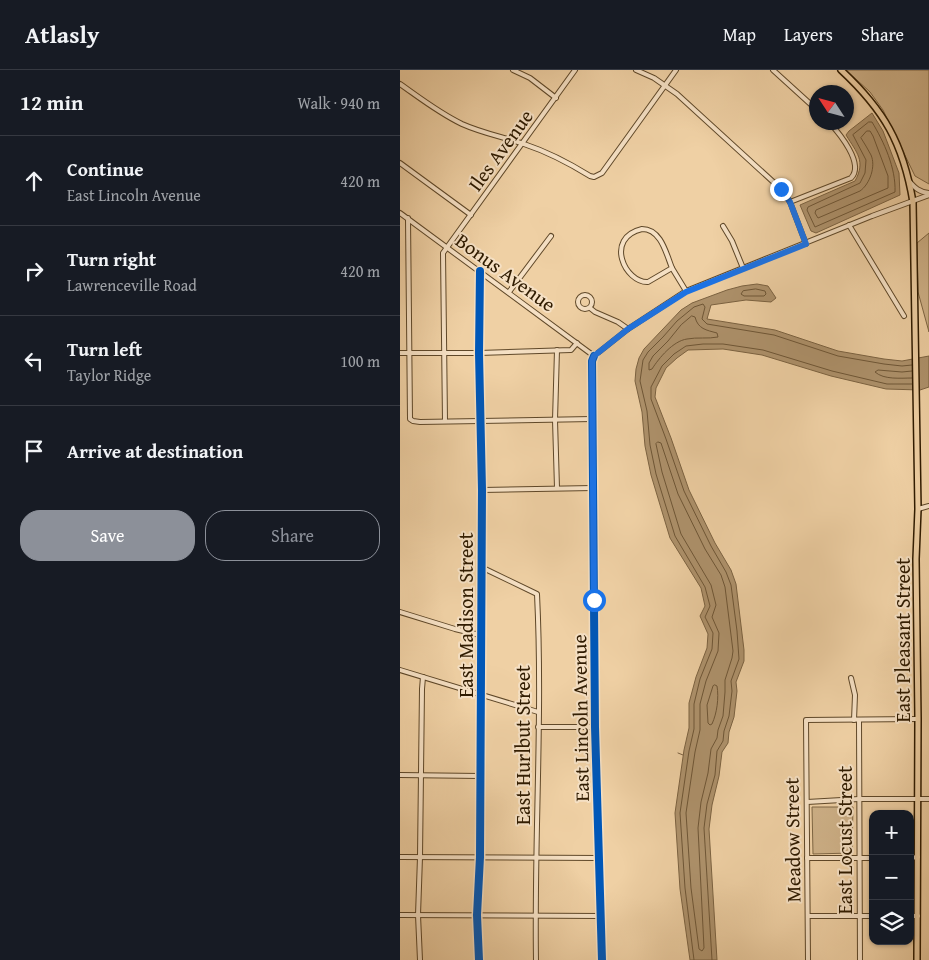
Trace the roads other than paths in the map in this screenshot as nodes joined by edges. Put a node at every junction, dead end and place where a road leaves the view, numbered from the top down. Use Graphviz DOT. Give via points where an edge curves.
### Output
graph roads {
  1 [pos="514,70"];
  2 [pos="575,70"];
  3 [pos="636,70"];
  4 [pos="676,70"];
  5 [pos="773,70"];
  6 [pos="840,70"];
  7 [pos="400,84"];
  8 [pos="665,86"];
  9 [pos="556,98"];
  10 [pos="809,103"];
  11 [pos="836,130"];
  12 [pos="523,144"];
  13 [pos="400,163"];
  14 [pos="909,181"];
  15 [pos="929,194"];
  16 [pos="790,202"];
  17 [pos="913,202"];
  18 [pos="400,213"];
  19 [pos="471,216"];
  20 [pos="408,218"];
  21 [pos="849,225"];
  22 [pos="723,226"];
  23 [pos="551,236"];
  24 [pos="806,244"];
  25 [pos="448,248"];
  26 [pos="672,268"];
  27 [pos="743,268"];
  28 [pos="480,271"];
  29 [pos="509,292"];
  30 [pos="686,292"];
  31 [pos="590,308"];
  32 [pos="904,316"];
  33 [pos="628,329"];
  34 [pos="577,343"];
  35 [pos="557,350"];
  36 [pos="410,352"];
  37 [pos="400,353"];
  38 [pos="444,353"];
  39 [pos="479,353"];
  40 [pos="594,356"];
  41 [pos="592,419"];
  42 [pos="480,420"];
  43 [pos="555,420"];
  44 [pos="445,421"];
  45 [pos="557,488"];
  46 [pos="593,488"];
  47 [pos="482,490"];
  48 [pos="929,506"];
  49 [pos="918,509"];
  50 [pos="481,567"];
  51 [pos="400,612"];
  52 [pos="480,635"];
  53 [pos="400,670"];
  54 [pos="423,677"];
  55 [pos="851,678"];
  56 [pos="481,695"];
  57 [pos="538,712"];
  58 [pos="918,719"];
  59 [pos="857,720"];
  60 [pos="538,727"];
  61 [pos="595,727"];
  62 [pos="400,775"];
  63 [pos="421,776"];
  64 [pos="480,776"];
  65 [pos="859,799"];
  66 [pos="918,799"];
  67 [pos="929,799"];
  68 [pos="807,802"];
  69 [pos="400,857"];
  70 [pos="480,857"];
  71 [pos="918,857"];
  72 [pos="420,858"];
  73 [pos="537,858"];
  74 [pos="600,858"];
  75 [pos="807,858"];
  76 [pos="859,858"];
  77 [pos="869,858"];
  78 [pos="914,858"];
  79 [pos="400,915"];
  80 [pos="418,915"];
  81 [pos="477,916"];
  82 [pos="535,916"];
  83 [pos="600,916"];
  84 [pos="808,916"];
  85 [pos="859,916"];
  86 [pos="869,916"];
  87 [pos="914,916"];
  88 [pos="918,916"];
  89 [pos="420,960"];
  90 [pos="479,960"];
  91 [pos="536,960"];
  92 [pos="602,960"];
  93 [pos="808,960"];
  94 [pos="860,960"];
  95 [pos="917,960"];
  1 -- 9 [label="street"];
  2 -- 9 [label="street, Iles Avenue"];
  3 -- 8 [label="street"];
  4 -- 8 [label="street"];
  5 -- 10 [label="street"];
  6 -- 14 [label="main road, East Pleasant Street" via="884,118 899,147"];
  7 -- 12 [label="street" via="461,123"];
  8 -- 12 [label="street" via="602,173 594,177"];
  8 -- 16 [label="street" via="781,189"];
  9 -- 12 [label="street, Iles Avenue"];
  11 -- 16 [label="street" via="850,153 855,168 853,175"];
  12 -- 19 [label="street, Iles Avenue"];
  13 -- 19 [label="street"];
  14 -- 15 [label="street" via="917,190"];
  14 -- 17 [label="main road, East Pleasant Street"];
  15 -- 17 [label="street"];
  16 -- 24 [label="street"];
  17 -- 21 [label="street"];
  17 -- 49 [label="main road, East Pleasant Street"];
  18 -- 20 [label="street, Bonus Avenue"];
  19 -- 25 [label="street, Iles Avenue"];
  20 -- 25 [label="street, Bonus Avenue"];
  20 -- 36 [label="street"];
  21 -- 24 [label="street"];
  21 -- 32 [label="street"];
  22 -- 27 [label="street"];
  23 -- 29 [label="street"];
  24 -- 27 [label="street"];
  25 -- 28 [label="street, Bonus Avenue"];
  25 -- 38 [label="street" via="443,253"];
  26 -- 26 [label="street" via="651,281 641,282 623,262 621,246 636,231 650,230 658,235"];
  26 -- 30 [label="street"];
  27 -- 30 [label="street"];
  28 -- 29 [label="street, Bonus Avenue"];
  28 -- 39 [label="street, East Madison Street"];
  29 -- 34 [label="street, Bonus Avenue"];
  30 -- 33 [label="street"];
  31 -- 33 [label="street"];
  33 -- 40 [label="street"];
  34 -- 35 [label="street" via="571,350"];
  34 -- 40 [label="street, Bonus Avenue"];
  35 -- 39 [label="street"];
  35 -- 43 [label="street"];
  36 -- 37 [label="street"];
  36 -- 38 [label="street"];
  36 -- 44 [label="street" via="411,420"];
  38 -- 39 [label="street"];
  38 -- 44 [label="street"];
  39 -- 42 [label="street, East Madison Street"];
  40 -- 41 [label="street, East Lincoln Avenue"];
  41 -- 43 [label="street"];
  41 -- 46 [label="street, East Lincoln Avenue"];
  42 -- 43 [label="street"];
  42 -- 44 [label="street"];
  42 -- 47 [label="street, East Madison Street"];
  43 -- 45 [label="street"];
  45 -- 46 [label="street"];
  45 -- 47 [label="street"];
  46 -- 61 [label="street, East Lincoln Avenue"];
  47 -- 50 [label="street, East Madison Street"];
  48 -- 49 [label="street"];
  49 -- 58 [label="main road, East Pleasant Street"];
  50 -- 52 [label="street, East Madison Street"];
  50 -- 57 [label="street, East Hurlbut Street" via="537,594"];
  51 -- 52 [label="street"];
  52 -- 56 [label="street, East Madison Street"];
  53 -- 54 [label="street"];
  54 -- 56 [label="street"];
  54 -- 63 [label="street"];
  55 -- 59 [label="street, East Locust Street"];
  56 -- 57 [label="street"];
  56 -- 64 [label="street, East Madison Street"];
  57 -- 60 [label="street, East Hurlbut Street"];
  58 -- 59 [label="street"];
  58 -- 66 [label="main road, East Pleasant Street"];
  59 -- 65 [label="street, East Locust Street"];
  59 -- 68 [label="street, Meadow Street" via="806,720"];
  60 -- 61 [label="street"];
  60 -- 73 [label="street, East Hurlbut Street"];
  61 -- 74 [label="street, East Lincoln Avenue"];
  62 -- 63 [label="street"];
  63 -- 64 [label="street"];
  63 -- 72 [label="street"];
  64 -- 70 [label="street, East Madison Street"];
  65 -- 66 [label="street"];
  65 -- 68 [label="street"];
  65 -- 76 [label="street, East Locust Street"];
  66 -- 67 [label="street"];
  66 -- 71 [label="main road, East Pleasant Street"];
  68 -- 75 [label="street, Meadow Street"];
  69 -- 72 [label="street"];
  70 -- 72 [label="street"];
  70 -- 73 [label="street"];
  70 -- 81 [label="street, East Madison Street"];
  71 -- 78 [label="street"];
  71 -- 88 [label="main road, East Pleasant Street"];
  72 -- 80 [label="street"];
  73 -- 74 [label="street"];
  73 -- 82 [label="street, East Hurlbut Street"];
  74 -- 83 [label="street, East Lincoln Avenue"];
  75 -- 76 [label="street"];
  75 -- 84 [label="street, Meadow Street"];
  76 -- 77 [label="street"];
  76 -- 85 [label="street, East Locust Street"];
  79 -- 80 [label="street"];
  80 -- 81 [label="street"];
  80 -- 89 [label="street"];
  81 -- 82 [label="street"];
  81 -- 90 [label="street, East Madison Street"];
  82 -- 83 [label="street"];
  82 -- 91 [label="street, East Hurlbut Street"];
  83 -- 92 [label="street, East Lincoln Avenue"];
  84 -- 85 [label="street"];
  84 -- 93 [label="street, Meadow Street"];
  85 -- 86 [label="street"];
  85 -- 94 [label="street, East Locust Street"];
  87 -- 88 [label="street"];
  88 -- 95 [label="main road, East Pleasant Street"];
}
